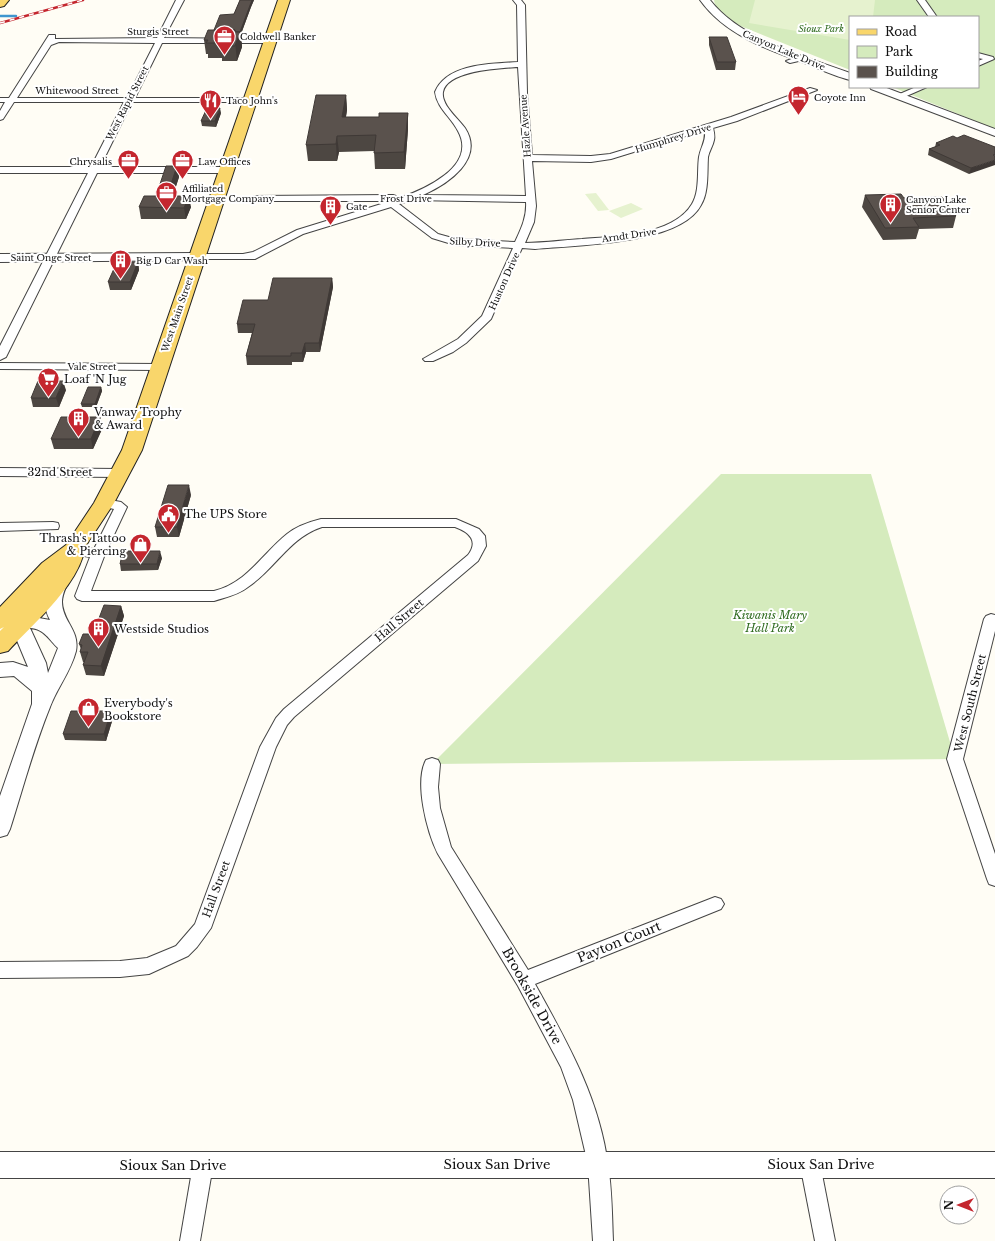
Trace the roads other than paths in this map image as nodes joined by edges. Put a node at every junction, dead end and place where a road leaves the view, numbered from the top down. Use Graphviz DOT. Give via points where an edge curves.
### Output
graph roads {
  1 [pos="180,0"];
  2 [pos="284,0"];
  3 [pos="705,0"];
  4 [pos="922,0"];
  5 [pos="521,2"];
  6 [pos="932,16"];
  7 [pos="160,41"];
  8 [pos="269,42"];
  9 [pos="979,56"];
  10 [pos="522,64"];
  11 [pos="979,64"];
  12 [pos="849,77"];
  13 [pos="878,88"];
  14 [pos="920,88"];
  15 [pos="814,90"];
  16 [pos="899,96"];
  17 [pos="0,100"];
  18 [pos="11,100"];
  19 [pos="129,100"];
  20 [pos="250,100"];
  21 [pos="0,117"];
  22 [pos="709,127"];
  23 [pos="995,134"];
  24 [pos="528,158"];
  25 [pos="0,170"];
  26 [pos="93,170"];
  27 [pos="226,170"];
  28 [pos="257,198"];
  29 [pos="410,198"];
  30 [pos="531,199"];
  31 [pos="393,204"];
  32 [pos="520,245"];
  33 [pos="197,257"];
  34 [pos="0,258"];
  35 [pos="50,258"];
  36 [pos="0,357"];
  37 [pos="429,359"];
  38 [pos="0,366"];
  39 [pos="160,367"];
  40 [pos="0,472"];
  41 [pos="121,473"];
  42 [pos="104,503"];
  43 [pos="53,526"];
  44 [pos="0,527"];
  45 [pos="98,554"];
  46 [pos="65,561"];
  47 [pos="992,619"];
  48 [pos="6,624"];
  49 [pos="0,645"];
  50 [pos="67,649"];
  51 [pos="0,670"];
  52 [pos="41,697"];
  53 [pos="432,764"];
  54 [pos="0,829"];
  55 [pos="995,879"];
  56 [pos="715,904"];
  57 [pos="0,970"];
  58 [pos="524,980"];
  59 [pos="598,1164"];
  60 [pos="810,1164"];
  61 [pos="995,1164"];
  62 [pos="0,1165"];
  63 [pos="203,1165"];
  64 [pos="190,1241"];
  65 [pos="603,1241"];
  66 [pos="825,1241"];
  1 -- 7 [label="street, West Rapid Street"];
  2 -- 8 [label="main road, West Main Street"];
  3 -- 12 [label="street, Canyon Lake Drive" via="712,12 730,27 777,52"];
  4 -- 6 [label="street"];
  5 -- 10 [label="street, Hazle Avenue"];
  7 -- 8 [label="street, Sturgis Street"];
  7 -- 18 [label="street, Sturgis Street" via="50,40"];
  7 -- 19 [label="street, West Rapid Street"];
  8 -- 20 [label="main road, West Main Street"];
  9 -- 11 [label="street" via="990,59"];
  10 -- 24 [label="street, Hazle Avenue"];
  10 -- 29 [label="street" via="462,73 448,79 441,86 438,94 440,101 462,129 466,151 461,162 445,179 429,190"];
  13 -- 16 [label="street"];
  14 -- 16 [label="street"];
  15 -- 22 [label="street, Humphrey Drive"];
  16 -- 23 [label="street"];
  17 -- 18 [label="street, Whitewood Street"];
  18 -- 19 [label="street, Whitewood Street"];
  18 -- 21 [label="street"];
  19 -- 20 [label="street, Whitewood Street"];
  19 -- 26 [label="street, West Rapid Street"];
  20 -- 27 [label="main road, West Main Street"];
  22 -- 24 [label="street, Humphrey Drive" via="607,157"];
  22 -- 32 [label="street, Arndt Drive" via="710,140 704,155 699,200 694,210 676,224 656,232 631,237 542,246"];
  24 -- 30 [label="street, Hazle Avenue"];
  25 -- 26 [label="street"];
  26 -- 27 [label="street"];
  26 -- 35 [label="street, West Rapid Street"];
  27 -- 33 [label="main road, West Main Street"];
  28 -- 29 [label="street, Frost Drive"];
  29 -- 30 [label="street, Frost Drive"];
  29 -- 31 [label="street"];
  30 -- 32 [label="street, Hazle Avenue" via="530,219"];
  31 -- 32 [label="street, Silby Drive" via="435,236 447,241"];
  31 -- 33 [label="street" via="370,216 298,241 274,254"];
  32 -- 37 [label="street, Huston Drive" via="484,322 455,346"];
  33 -- 35 [label="street, Saint Onge Street"];
  33 -- 39 [label="main road, West Main Street"];
  34 -- 35 [label="street, Saint Onge Street"];
  35 -- 36 [label="street, West Rapid Street"];
  38 -- 39 [label="street, Vale Street"];
  39 -- 41 [label="main road, West Main Street" via="139,432"];
  40 -- 41 [label="street, 32nd Street"];
  41 -- 42 [label="main road, West Main Street"];
  42 -- 45 [label="street, Hall Street" via="121,507"];
  42 -- 46 [label="main road, West Main Street"];
  43 -- 44 [label="street"];
  45 -- 46 [label="street"];
  45 -- 57 [label="street, Hall Street" via="82,596 214,596 237,590 296,533 314,524 456,523 472,530 479,537 481,544 472,558 281,722 268,747 204,923 182,951 159,962 136,968"];
  46 -- 48 [label="main road" via="37,581"];
  46 -- 50 [label="street, West Main Street" via="52,606 67,633"];
  47 -- 55 [label="street, West South Street" via="955,759"];
  48 -- 49 [label="main road"];
  48 -- 50 [label="street" via="37,621 55,631"];
  48 -- 52 [label="street, West Main Street" via="37,664"];
  50 -- 52 [label="street, West Main Street" via="59,670"];
  51 -- 52 [label="street" via="10,668 24,672"];
  52 -- 54 [label="street, West Main Street"];
  53 -- 58 [label="street, Brookside Drive" via="429,791 435,826 444,849"];
  56 -- 58 [label="street, Payton Court"];
  58 -- 59 [label="street, Brookside Drive" via="569,1064 583,1100"];
  59 -- 60 [label="street, Sioux San Drive"];
  59 -- 63 [label="street, Sioux San Drive"];
  59 -- 65 [label="street, Brookside Drive"];
  60 -- 61 [label="street, Sioux San Drive"];
  60 -- 66 [label="street"];
  62 -- 63 [label="street, Sioux San Drive"];
  63 -- 64 [label="street"];
}
